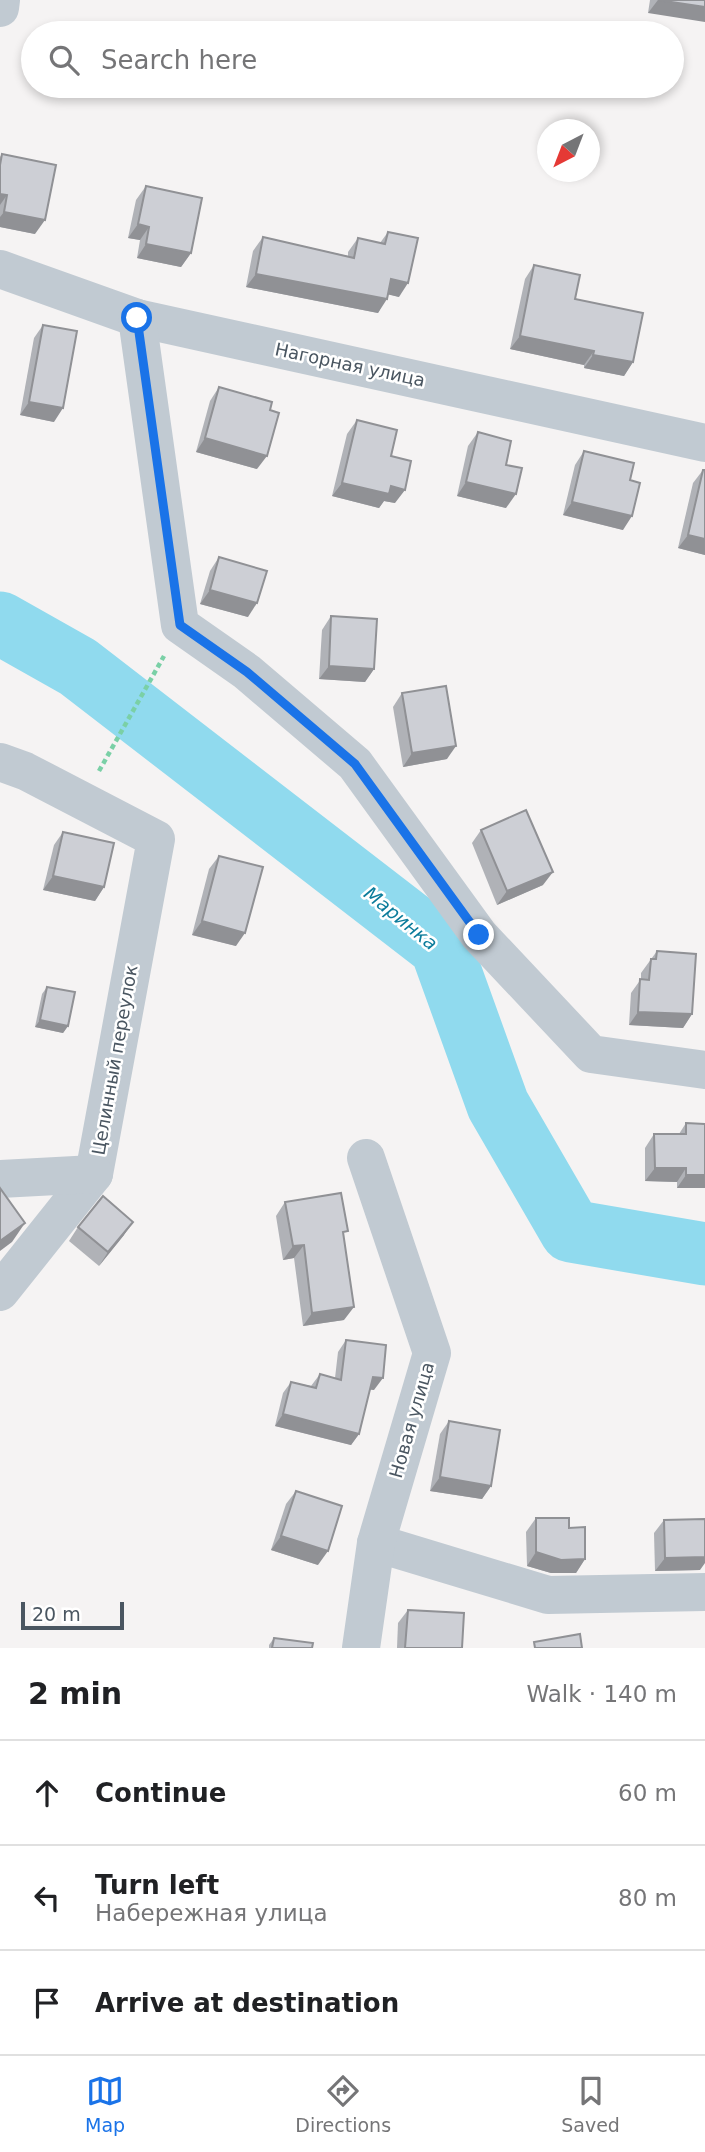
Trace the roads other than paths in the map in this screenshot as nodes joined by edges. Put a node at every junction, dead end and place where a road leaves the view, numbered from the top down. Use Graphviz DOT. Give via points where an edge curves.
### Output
graph roads {
  1 [pos="1,0"];
  2 [pos="0,8"];
  3 [pos="0,269"];
  4 [pos="137,318"];
  5 [pos="705,443"];
  6 [pos="0,762"];
  7 [pos="705,1070"];
  8 [pos="366,1158"];
  9 [pos="94,1174"];
  10 [pos="0,1179"];
  11 [pos="0,1292"];
  12 [pos="376,1543"];
  13 [pos="705,1592"];
  14 [pos="361,1648"];
  1 -- 2 [label="street"];
  3 -- 4 [label="street, Нагорная улица"];
  4 -- 5 [label="street, Нагорная улица"];
  4 -- 7 [label="street" via="180,625 247,672 355,764 479,935 591,1054"];
  6 -- 9 [label="street, Целинный переулок" via="156,839"];
  8 -- 12 [label="street, Новая улица" via="432,1353"];
  9 -- 10 [label="street"];
  9 -- 11 [label="street, Целинный переулок"];
  12 -- 13 [label="street" via="548,1595"];
  12 -- 14 [label="street, Новая улица"];
}
